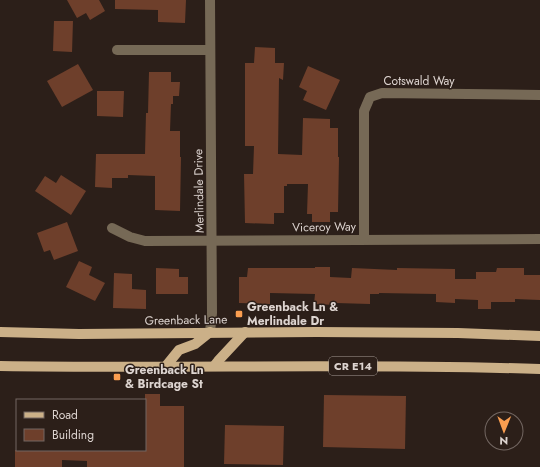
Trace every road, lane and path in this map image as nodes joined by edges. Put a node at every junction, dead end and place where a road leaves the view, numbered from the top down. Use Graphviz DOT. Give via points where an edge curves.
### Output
graph roads {
  1 [pos="210,0"];
  2 [pos="117,50"];
  3 [pos="210,50"];
  4 [pos="540,95"];
  5 [pos="112,228"];
  6 [pos="364,239"];
  7 [pos="540,239"];
  8 [pos="212,242"];
  9 [pos="0,332"];
  10 [pos="210,332"];
  11 [pos="245,332"];
  12 [pos="540,336"];
  13 [pos="0,366"];
  14 [pos="166,366"];
  15 [pos="214,366"];
  16 [pos="540,369"];
  1 -- 3 [label="street, Merlindale Drive"];
  2 -- 3 [label="street"];
  3 -- 8 [label="street, Merlindale Drive"];
  4 -- 6 [label="street, Cotswald Way" via="382,93 370,97 364,111"];
  5 -- 8 [label="street, Viceroy Way" via="145,241"];
  6 -- 7 [label="street, Viceroy Way"];
  6 -- 8 [label="street, Viceroy Way"];
  8 -- 10 [label="street, Merlindale Drive"];
  9 -- 10 [label="main road, Greenback Lane"];
  10 -- 11 [label="main road, Greenback Lane"];
  10 -- 14 [label="main road" via="195,344 178,350"];
  11 -- 12 [label="main road, Greenback Lane"];
  11 -- 15 [label="main road"];
  13 -- 14 [label="main road, CR E14"];
  14 -- 15 [label="main road, CR E14"];
  15 -- 16 [label="main road, CR E14"];
}
